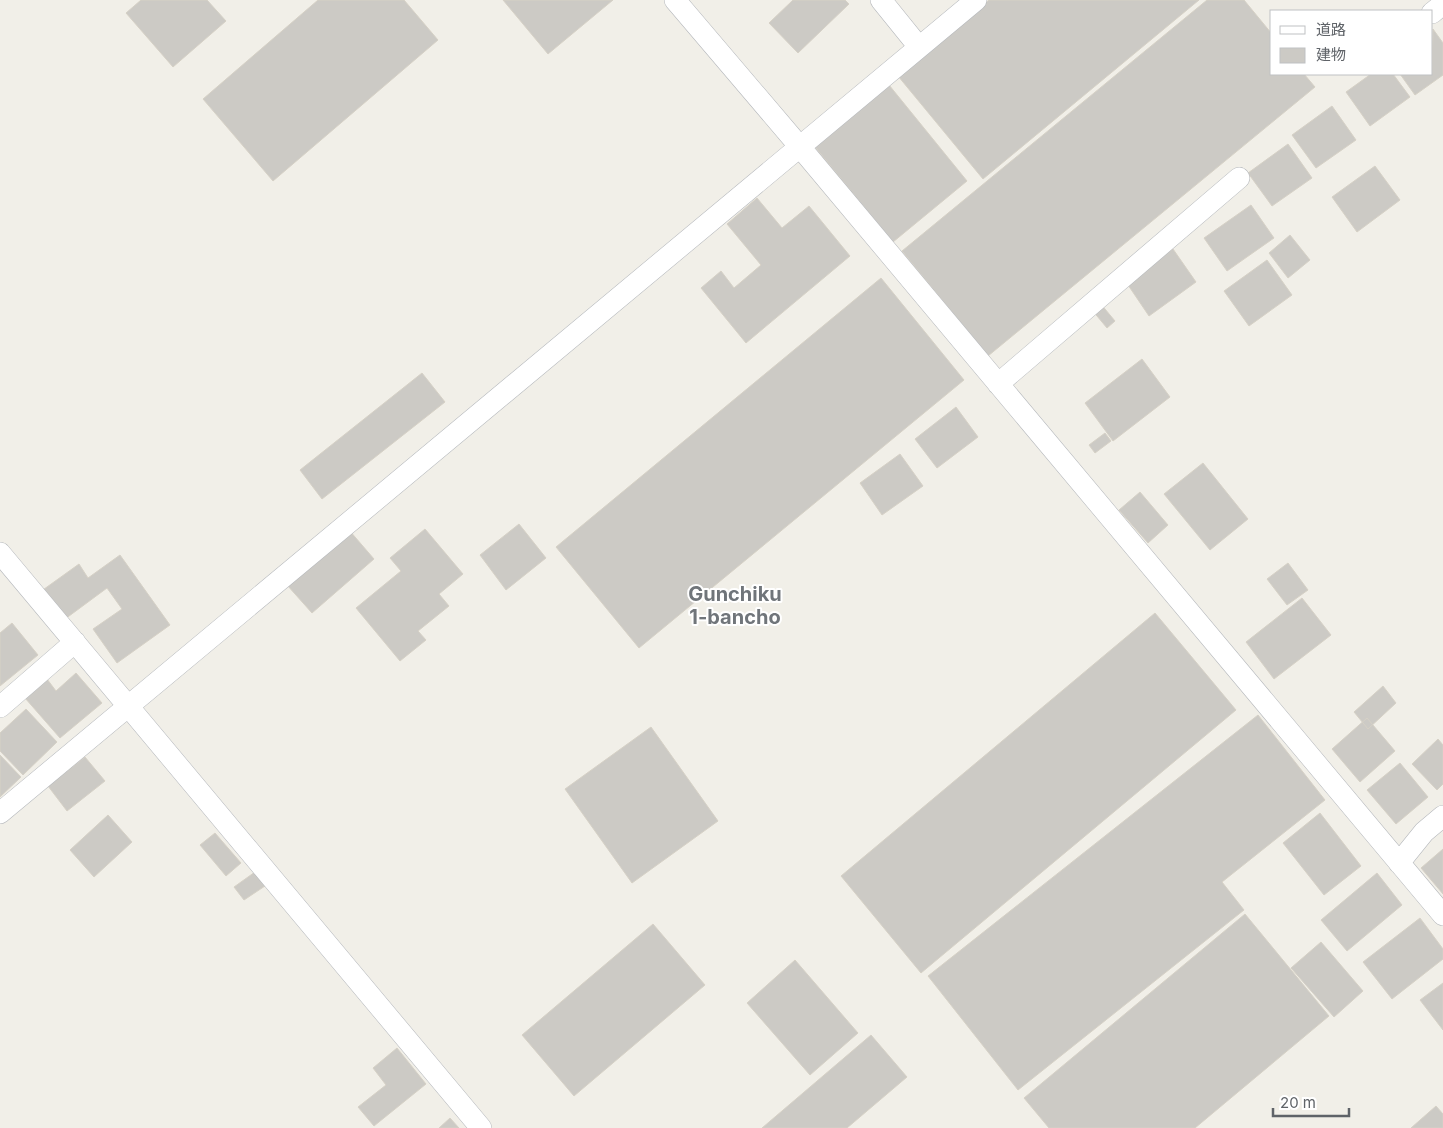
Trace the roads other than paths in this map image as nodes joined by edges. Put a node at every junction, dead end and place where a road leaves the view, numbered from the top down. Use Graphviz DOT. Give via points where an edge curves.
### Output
graph roads {
  1 [pos="675,0"];
  2 [pos="881,0"];
  3 [pos="976,0"];
  4 [pos="1443,4"];
  5 [pos="1433,12"];
  6 [pos="920,47"];
  7 [pos="800,146"];
  8 [pos="1240,178"];
  9 [pos="998,384"];
  10 [pos="0,553"];
  11 [pos="75,642"];
  12 [pos="128,706"];
  13 [pos="0,707"];
  14 [pos="0,813"];
  15 [pos="1443,816"];
  16 [pos="1399,863"];
  17 [pos="1443,915"];
  18 [pos="480,1128"];
  1 -- 7 [label="street"];
  2 -- 6 [label="street"];
  3 -- 6 [label="street"];
  4 -- 5 [label="street"];
  6 -- 7 [label="street"];
  7 -- 9 [label="street"];
  7 -- 12 [label="street"];
  8 -- 9 [label="street"];
  9 -- 16 [label="street"];
  10 -- 11 [label="street"];
  11 -- 12 [label="street"];
  11 -- 13 [label="street"];
  12 -- 14 [label="street"];
  12 -- 18 [label="street"];
  15 -- 16 [label="street" via="1424,832"];
  16 -- 17 [label="street"];
}
